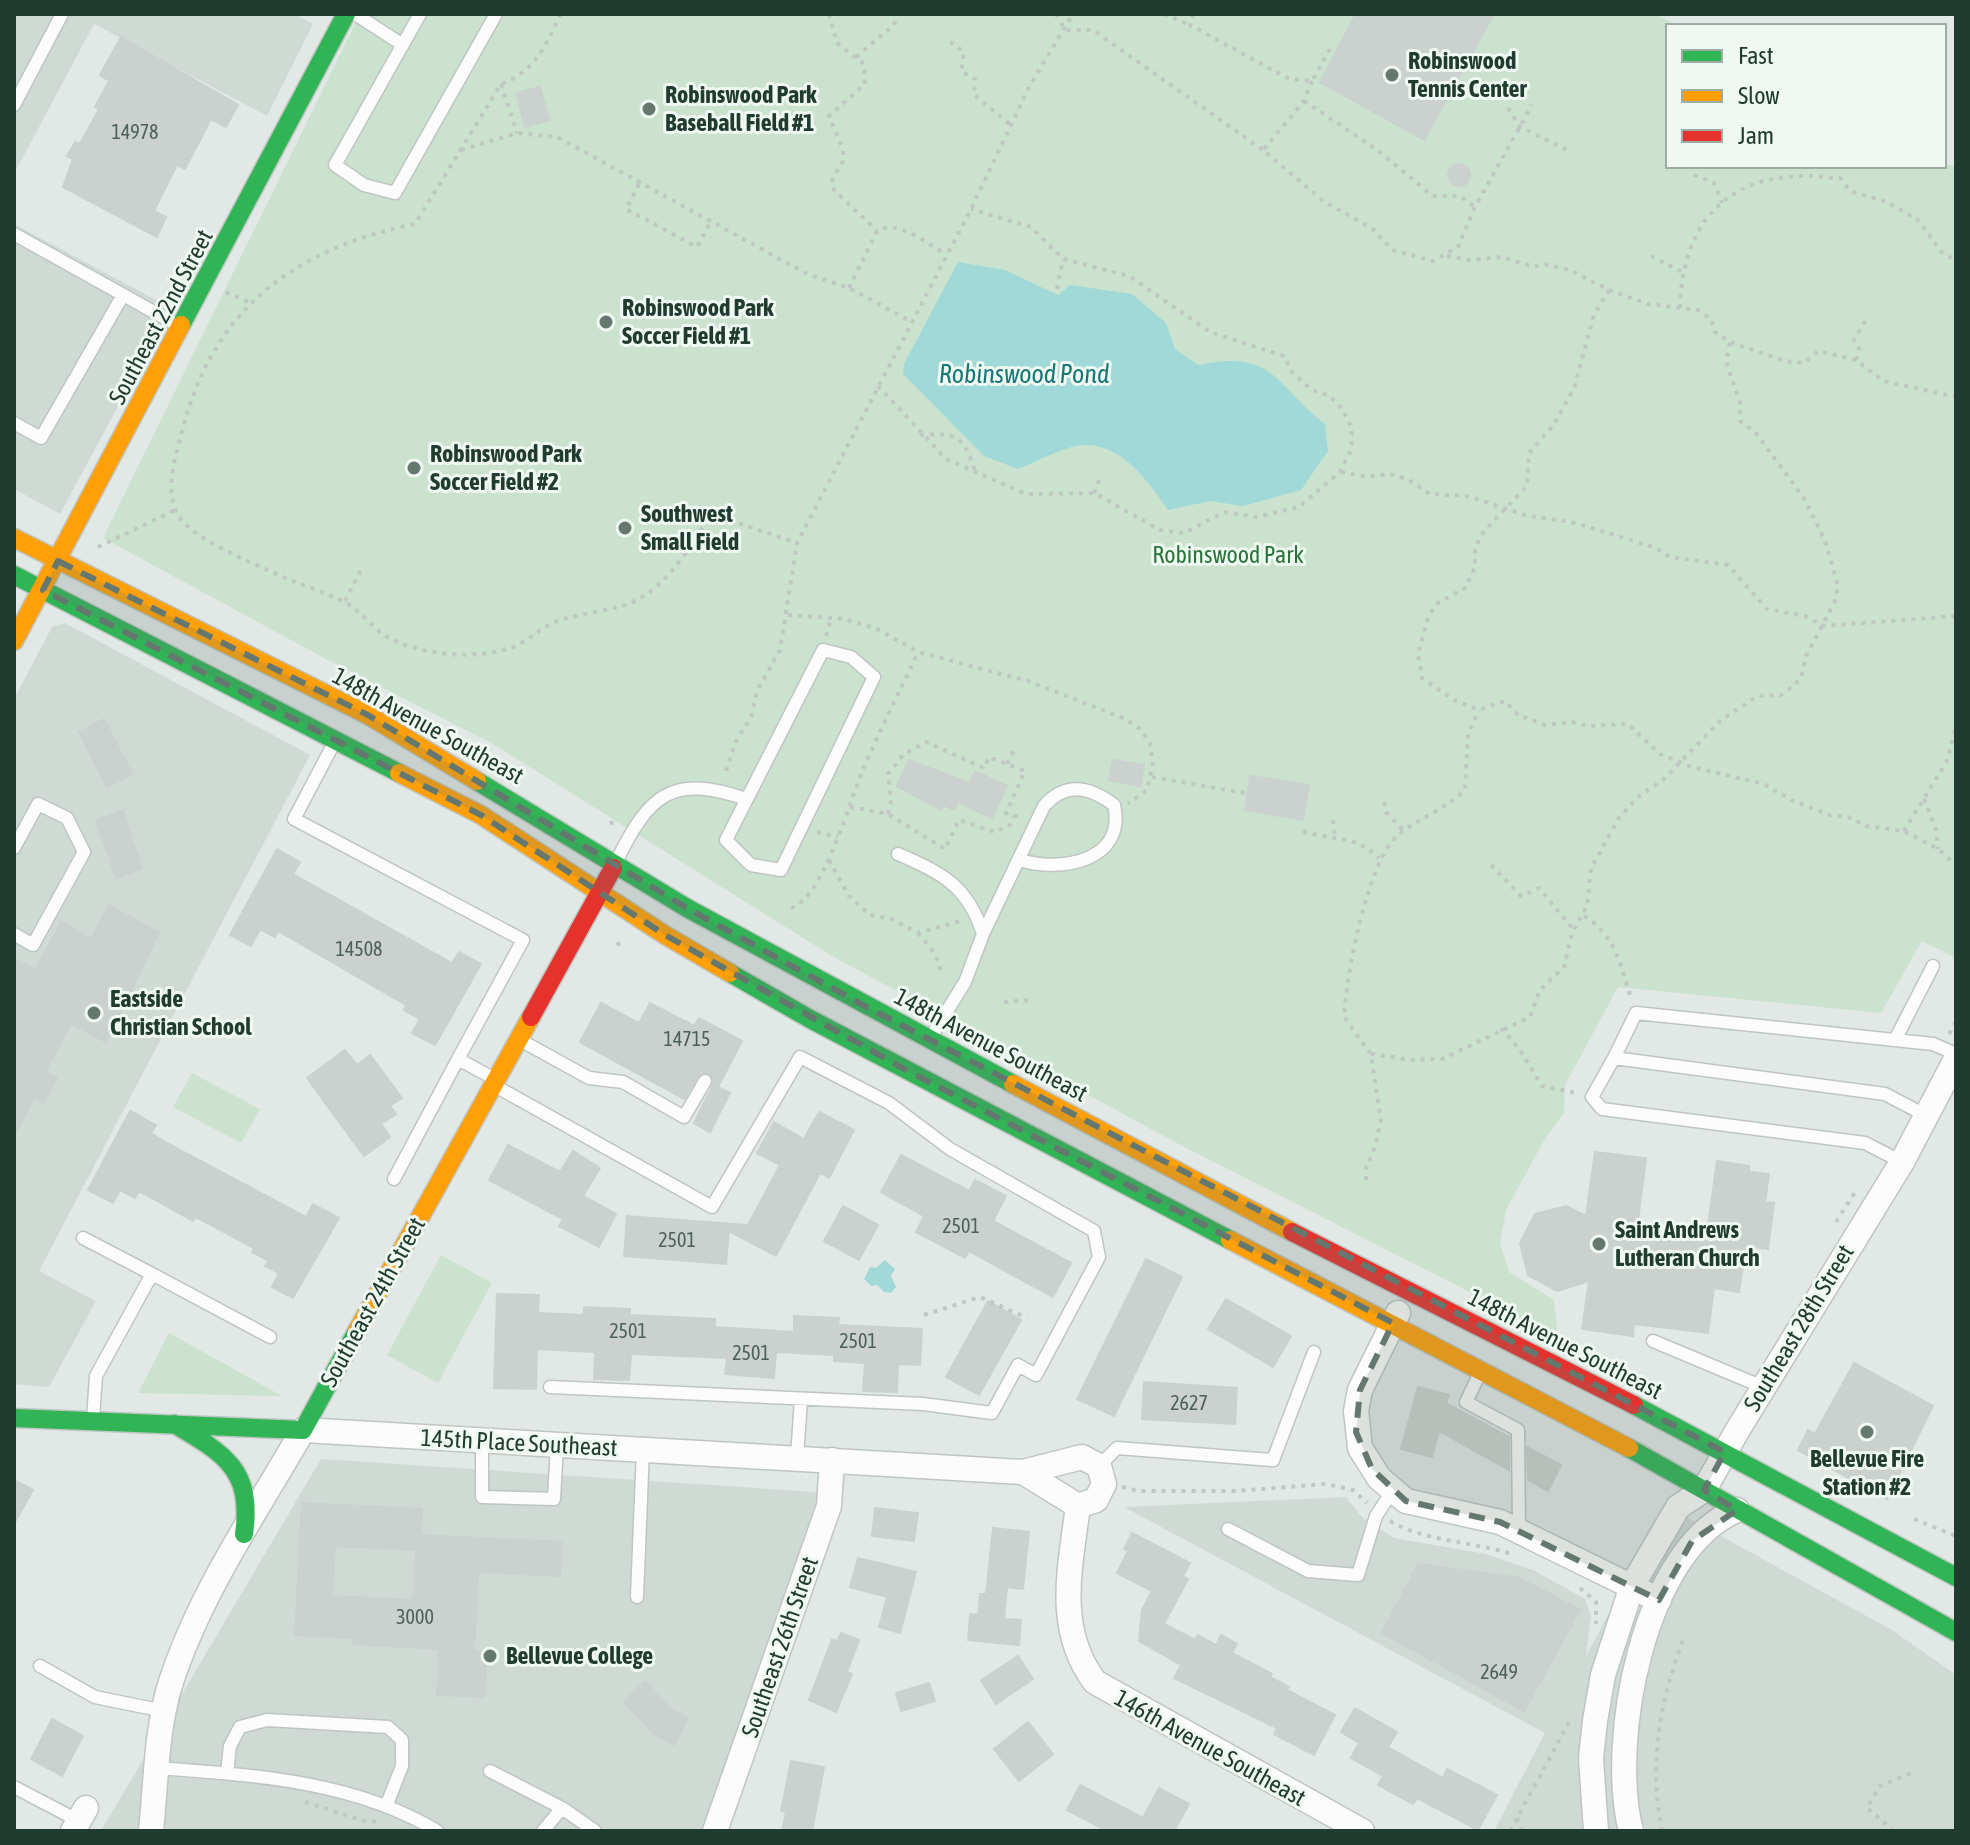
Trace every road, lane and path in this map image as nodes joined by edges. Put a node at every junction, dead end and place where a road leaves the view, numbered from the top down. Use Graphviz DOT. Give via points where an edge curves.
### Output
graph roads {
  1 [pos="62,14"];
  2 [pos="346,14"];
  3 [pos="355,14"];
  4 [pos="420,14"];
  5 [pos="496,14"];
  6 [pos="561,14"];
  7 [pos="829,14"];
  8 [pos="897,14"];
  9 [pos="1056,14"];
  10 [pos="1073,14"];
  11 [pos="1164,14"];
  12 [pos="1193,14"];
  13 [pos="1190,25"];
  14 [pos="1065,30"];
  15 [pos="950,42"];
  16 [pos="1333,44"];
  17 [pos="403,45"];
  18 [pos="856,57"];
  19 [pos="1312,81"];
  20 [pos="501,84"];
  21 [pos="1304,101"];
  22 [pos="14,105"];
  23 [pos="1532,105"];
  24 [pos="1508,108"];
  25 [pos="1011,125"];
  26 [pos="1520,127"];
  27 [pos="517,133"];
  28 [pos="1263,150"];
  29 [pos="458,151"];
  30 [pos="1569,151"];
  31 [pos="1694,175"];
  32 [pos="639,184"];
  33 [pos="1722,203"];
  34 [pos="1475,207"];
  35 [pos="971,209"];
  36 [pos="710,223"];
  37 [pos="877,231"];
  38 [pos="14,234"];
  39 [pos="946,254"];
  40 [pos="1447,256"];
  41 [pos="1651,256"];
  42 [pos="1063,259"];
  43 [pos="1956,260"];
  44 [pos="1682,272"];
  45 [pos="849,288"];
  46 [pos="220,289"];
  47 [pos="1057,289"];
  48 [pos="1609,290"];
  49 [pos="123,295"];
  50 [pos="251,303"];
  51 [pos="1680,308"];
  52 [pos="1866,320"];
  53 [pos="910,321"];
  54 [pos="183,328"];
  55 [pos="1730,342"];
  56 [pos="1856,360"];
  57 [pos="878,386"];
  58 [pos="1956,397"];
  59 [pos="14,423"];
  60 [pos="920,435"];
  61 [pos="975,471"];
  62 [pos="1340,472"];
  63 [pos="1099,480"];
  64 [pos="1094,493"];
  65 [pos="1507,508"];
  66 [pos="175,510"];
  67 [pos="14,538"];
  68 [pos="797,543"];
  69 [pos="100,546"];
  70 [pos="58,561"];
  71 [pos="362,568"];
  72 [pos="14,575"];
  73 [pos="43,590"];
  74 [pos="345,601"];
  75 [pos="1830,614"];
  76 [pos="788,615"];
  77 [pos="1956,616"];
  78 [pos="1824,626"];
  79 [pos="1836,626"];
  80 [pos="14,641"];
  81 [pos="918,652"];
  82 [pos="1479,710"];
  83 [pos="1956,726"];
  84 [pos="335,740"];
  85 [pos="1016,746"];
  86 [pos="1680,762"];
  87 [pos="1007,764"];
  88 [pos="726,771"];
  89 [pos="1152,777"];
  90 [pos="1245,793"];
  91 [pos="746,799"];
  92 [pos="1924,799"];
  93 [pos="1384,802"];
  94 [pos="1114,805"];
  95 [pos="850,807"];
  96 [pos="888,814"];
  97 [pos="1333,820"];
  98 [pos="1303,831"];
  99 [pos="1404,831"];
  100 [pos="1904,831"];
  101 [pos="827,834"];
  102 [pos="838,837"];
  103 [pos="1335,837"];
  104 [pos="14,848"];
  105 [pos="1938,849"];
  106 [pos="898,854"];
  107 [pos="1379,858"];
  108 [pos="829,860"];
  109 [pos="1020,860"];
  110 [pos="615,865"];
  111 [pos="1491,865"];
  112 [pos="1956,865"];
  113 [pos="599,894"];
  114 [pos="791,908"];
  115 [pos="1584,916"];
  116 [pos="978,917"];
  117 [pos="1573,929"];
  118 [pos="918,933"];
  119 [pos="14,934"];
  120 [pos="983,934"];
  121 [pos="1933,966"];
  122 [pos="942,974"];
  123 [pos="1033,1000"];
  124 [pos="1004,1002"];
  125 [pos="1636,1013"];
  126 [pos="1501,1028"];
  127 [pos="930,1038"];
  128 [pos="519,1039"];
  129 [pos="1895,1040"];
  130 [pos="1371,1054"];
  131 [pos="1956,1057"];
  132 [pos="1614,1058"];
  133 [pos="458,1059"];
  134 [pos="906,1070"];
  135 [pos="705,1081"];
  136 [pos="495,1082"];
  137 [pos="1592,1097"];
  138 [pos="889,1103"];
  139 [pos="1925,1115"];
  140 [pos="1902,1162"];
  141 [pos="394,1179"];
  142 [pos="1366,1180"];
  143 [pos="83,1238"];
  144 [pos="152,1274"];
  145 [pos="1408,1293"];
  146 [pos="924,1315"];
  147 [pos="1027,1318"];
  148 [pos="1393,1323"];
  149 [pos="270,1337"];
  150 [pos="1653,1341"];
  151 [pos="1314,1352"];
  152 [pos="1481,1372"];
  153 [pos="550,1387"];
  154 [pos="1763,1387"];
  155 [pos="801,1399"];
  156 [pos="14,1418"];
  157 [pos="93,1422"];
  158 [pos="170,1422"];
  159 [pos="303,1430"];
  160 [pos="482,1443"];
  161 [pos="557,1445"];
  162 [pos="643,1449"];
  163 [pos="1725,1452"];
  164 [pos="797,1457"];
  165 [pos="832,1460"];
  166 [pos="1023,1472"];
  167 [pos="1102,1475"];
  168 [pos="1393,1490"];
  169 [pos="1704,1490"];
  170 [pos="1739,1499"];
  171 [pos="1078,1506"];
  172 [pos="1378,1513"];
  173 [pos="1821,1526"];
  174 [pos="1228,1529"];
  175 [pos="1519,1530"];
  176 [pos="244,1534"];
  177 [pos="1524,1559"];
  178 [pos="1956,1577"];
  179 [pos="1578,1586"];
  180 [pos="1632,1586"];
  181 [pos="637,1597"];
  182 [pos="1956,1597"];
  183 [pos="1659,1600"];
  184 [pos="1595,1631"];
  185 [pos="1956,1632"];
  186 [pos="1685,1635"];
  187 [pos="40,1666"];
  188 [pos="1576,1703"];
  189 [pos="164,1711"];
  190 [pos="159,1759"];
  191 [pos="490,1771"];
  192 [pos="1916,1771"];
  193 [pos="227,1773"];
  194 [pos="14,1787"];
  195 [pos="301,1800"];
  196 [pos="387,1804"];
  197 [pos="562,1808"];
  198 [pos="1517,1818"];
  199 [pos="79,1820"];
  200 [pos="386,1820"];
  201 [pos="151,1831"];
  202 [pos="437,1831"];
  203 [pos="543,1831"];
  204 [pos="595,1831"];
  205 [pos="715,1831"];
  206 [pos="1362,1831"];
  207 [pos="1510,1831"];
  208 [pos="1522,1831"];
  209 [pos="1596,1831"];
  210 [pos="1631,1831"];
  211 [pos="1662,1831"];
  212 [pos="1894,1831"];
  1 -- 22 [label="lane"];
  2 -- 54 [label="main road, Southeast 22nd Street"];
  3 -- 17 [label="lane"];
  4 -- 17 [label="lane"];
  5 -- 17 [label="lane" via="395,193 364,185 335,165"];
  6 -- 20 [label="path" via="535,62 520,78"];
  7 -- 18 [label="path" via="837,43"];
  8 -- 18 [label="path" via="894,25"];
  9 -- 14 [label="path"];
  10 -- 14 [label="path"];
  11 -- 13 [label="path"];
  12 -- 13 [label="path"];
  13 -- 19 [label="path" via="1289,79"];
  14 -- 25 [label="path"];
  14 -- 28 [label="path" via="1093,30"];
  15 -- 25 [label="path" via="964,52 961,71 975,79 974,95"];
  16 -- 19 [label="path"];
  18 -- 37 [label="path" via="864,64 865,84 829,116 843,149 843,161 832,180 834,190"];
  19 -- 21 [label="path"];
  20 -- 27 [label="path"];
  20 -- 29 [label="path"];
  21 -- 28 [label="path"];
  21 -- 34 [label="path" via="1376,149 1433,196 1460,196"];
  23 -- 26 [label="path"];
  24 -- 26 [label="path"];
  25 -- 35 [label="path"];
  26 -- 30 [label="path"];
  26 -- 34 [label="path"];
  27 -- 29 [label="path"];
  27 -- 32 [label="path" via="557,137"];
  28 -- 40 [label="path" via="1322,200 1374,230 1392,250 1433,261"];
  29 -- 50 [label="path" via="415,224 329,249"];
  31 -- 33 [label="path" via="1714,183"];
  32 -- 36 [label="path"];
  32 -- 36 [label="path" via="626,209 697,247"];
  33 -- 43 [label="path" via="1731,193 1757,183 1801,175 1840,178 1850,191 1887,202 1917,219 1943,254"];
  33 -- 44 [label="path" via="1696,236"];
  34 -- 40 [label="path" via="1458,247"];
  35 -- 39 [label="path"];
  35 -- 42 [label="path" via="1031,227"];
  36 -- 45 [label="path" via="807,274"];
  37 -- 39 [label="path" via="894,227"];
  37 -- 45 [label="path"];
  38 -- 49 [label="lane"];
  39 -- 53 [label="path"];
  40 -- 48 [label="path" via="1498,256 1534,267 1560,267"];
  41 -- 44 [label="path"];
  42 -- 47 [label="path"];
  42 -- 62 [label="path" via="1129,276 1210,332 1284,356 1312,390 1330,396 1352,428 1351,450"];
  44 -- 51 [label="path"];
  45 -- 53 [label="path"];
  46 -- 50 [label="path"];
  48 -- 51 [label="path"];
  48 -- 65 [label="path" via="1594,315 1574,388 1553,426 1529,453 1527,486"];
  49 -- 54 [label="lane"];
  49 -- 59 [label="lane" via="41,438"];
  50 -- 66 [label="path" via="228,327 210,358 184,421 172,470"];
  51 -- 55 [label="path" via="1698,310"];
  52 -- 56 [label="path" via="1854,340 1859,348"];
  53 -- 57 [label="path"];
  54 -- 70 [label="main road, Southeast 22nd Street"];
  55 -- 56 [label="path" via="1794,363 1804,363 1818,351"];
  55 -- 75 [label="path" via="1726,362 1740,403 1740,421 1755,432 1804,498 1825,541 1838,586"];
  56 -- 58 [label="path" via="1883,381"];
  57 -- 60 [label="path"];
  57 -- 68 [label="path"];
  60 -- 61 [label="path" via="946,459"];
  60 -- 61 [label="path" via="955,436 965,444"];
  61 -- 64 [label="path" via="1026,494"];
  62 -- 64 [label="path" via="1299,507 1257,517 1224,512 1184,533 1160,530"];
  62 -- 65 [label="path" via="1390,474 1430,494 1458,494"];
  63 -- 64 [label="path"];
  65 -- 78 [label="path" via="1575,523 1670,557 1728,565 1767,609 1805,616"];
  65 -- 82 [label="path" via="1478,543 1465,588 1438,603 1429,615 1418,654 1422,678"];
  66 -- 69 [label="path"];
  66 -- 74 [label="path" via="193,530 222,548"];
  67 -- 70 [label="main road, 148th Avenue Southeast"];
  68 -- 74 [label="path" via="711,514 662,581 628,604 556,621 512,647 484,651 446,655 414,647 387,637"];
  68 -- 76 [label="path"];
  70 -- 73 [label="main road, Southeast 22nd Street"];
  70 -- 110 [label="main road, 148th Avenue Southeast" via="368,715"];
  71 -- 74 [label="path"];
  72 -- 73 [label="main road"];
  73 -- 80 [label="main road, Southeast 22nd Street"];
  73 -- 84 [label="main road"];
  75 -- 78 [label="path"];
  75 -- 79 [label="path"];
  76 -- 81 [label="path" via="845,619 877,629"];
  76 -- 88 [label="path" via="780,650 757,691"];
  77 -- 79 [label="path"];
  78 -- 79 [label="path"];
  78 -- 86 [label="path" via="1794,686 1781,695 1744,703"];
  81 -- 89 [label="path" via="1028,681 1125,719 1150,743"];
  81 -- 95 [label="path"];
  82 -- 86 [label="path" via="1505,701 1518,715 1545,725 1628,724 1655,750"];
  82 -- 99 [label="path" via="1468,734 1465,789"];
  83 -- 92 [label="path" via="1947,761"];
  84 -- 113 [label="main road" via="481,815"];
  84 -- 133 [label="lane" via="294,819 523,940"];
  85 -- 87 [label="path"];
  86 -- 100 [label="path" via="1764,784 1793,801 1866,826"];
  86 -- 115 [label="path" via="1619,818 1591,868"];
  87 -- 96 [label="path" via="989,757 984,768 926,742 904,754 888,774"];
  87 -- 96 [label="path" via="1025,771 1006,813 1014,816 1002,830 991,833 959,820 945,849"];
  89 -- 90 [label="path"];
  89 -- 94 [label="path" via="1139,798"];
  91 -- 91 [label="lane" via="726,840 751,865 781,870 874,677 851,657 823,650"];
  91 -- 110 [label="lane" via="717,789 676,790 656,799"];
  92 -- 100 [label="path"];
  92 -- 105 [label="path"];
  93 -- 99 [label="path" via="1386,812"];
  94 -- 109 [label="lane" via="1114,832 1092,857 1054,865"];
  94 -- 109 [label="lane" via="1087,789 1057,795 1044,806"];
  95 -- 96 [label="path"];
  95 -- 102 [label="path"];
  97 -- 103 [label="path"];
  98 -- 103 [label="path"];
  99 -- 107 [label="path"];
  100 -- 105 [label="path"];
  101 -- 102 [label="path"];
  102 -- 108 [label="path"];
  103 -- 107 [label="path" via="1355,840"];
  104 -- 119 [label="lane" via="38,804 67,818 84,852 33,945"];
  105 -- 112 [label="path"];
  106 -- 116 [label="lane" via="954,882"];
  107 -- 130 [label="path" via="1351,954 1344,1017"];
  108 -- 114 [label="path" via="804,901"];
  108 -- 118 [label="path" via="849,896 870,915"];
  109 -- 120 [label="lane"];
  110 -- 113 [label="main road, Southeast 24th Street"];
  110 -- 127 [label="main road, 148th Avenue Southeast"];
  111 -- 117 [label="path" via="1521,896 1539,888"];
  113 -- 128 [label="main road, Southeast 24th Street"];
  113 -- 134 [label="main road"];
  115 -- 117 [label="path"];
  115 -- 125 [label="path" via="1609,937"];
  116 -- 118 [label="path"];
  116 -- 120 [label="lane"];
  117 -- 126 [label="path" via="1564,967 1540,990 1530,1017"];
  118 -- 122 [label="path" via="935,954"];
  120 -- 127 [label="lane" via="965,982"];
  121 -- 129 [label="lane"];
  123 -- 124 [label="path"];
  125 -- 129 [label="lane"];
  125 -- 132 [label="lane"];
  126 -- 130 [label="path" via="1442,1059"];
  126 -- 137 [label="path" via="1542,1086"];
  127 -- 145 [label="main road, 148th Avenue Southeast"];
  128 -- 135 [label="lane" via="589,1078 623,1082 684,1117"];
  128 -- 136 [label="main road, Southeast 24th Street"];
  129 -- 131 [label="lane" via="1933,1044"];
  130 -- 142 [label="path" via="1381,1121"];
  131 -- 139 [label="street, Southeast 28th Street"];
  132 -- 137 [label="lane"];
  132 -- 139 [label="lane" via="1885,1094"];
  133 -- 136 [label="lane"];
  133 -- 141 [label="lane"];
  134 -- 138 [label="lane"];
  134 -- 148 [label="main road"];
  136 -- 138 [label="lane" via="712,1207 800,1057"];
  136 -- 159 [label="main road, Southeast 24th Street"];
  137 -- 140 [label="lane" via="1602,1109 1865,1143"];
  138 -- 155 [label="lane" via="950,1149 1094,1231 1099,1257 1036,1375 1018,1365 992,1413"];
  139 -- 140 [label="street, Southeast 28th Street"];
  140 -- 154 [label="street, Southeast 28th Street"];
  143 -- 144 [label="lane"];
  144 -- 149 [label="lane"];
  144 -- 157 [label="lane" via="96,1376"];
  145 -- 148 [label="street"];
  145 -- 163 [label="main road, 148th Avenue Southeast"];
  146 -- 147 [label="path" via="980,1297"];
  148 -- 152 [label="main road"];
  148 -- 168 [label="street" via="1360,1390 1356,1432 1372,1469"];
  150 -- 154 [label="lane"];
  151 -- 167 [label="lane" via="1273,1460 1117,1448"];
  152 -- 169 [label="main road"];
  152 -- 175 [label="lane" via="1466,1402 1518,1430"];
  153 -- 155 [label="lane"];
  154 -- 163 [label="street, Southeast 28th Street"];
  155 -- 164 [label="lane"];
  156 -- 157 [label="main road, 145th Place Southeast"];
  157 -- 158 [label="main road, 145th Place Southeast"];
  158 -- 159 [label="main road, 145th Place Southeast"];
  158 -- 176 [label="main road" via="224,1454 239,1472 249,1511"];
  159 -- 160 [label="street, 145th Place Southeast"];
  159 -- 176 [label="street, Southeast 24th Street"];
  160 -- 161 [label="street, 145th Place Southeast"];
  160 -- 161 [label="lane" via="482,1497 554,1499"];
  161 -- 162 [label="street, 145th Place Southeast"];
  162 -- 164 [label="street, 145th Place Southeast"];
  162 -- 181 [label="lane"];
  163 -- 169 [label="street, Southeast 28th Street"];
  163 -- 178 [label="main road, 148th Avenue Southeast"];
  164 -- 165 [label="street, 145th Place Southeast"];
  165 -- 166 [label="street, 145th Place Southeast"];
  165 -- 205 [label="street, Southeast 26th Street" via="829,1506"];
  166 -- 167 [label="street" via="1082,1457"];
  166 -- 171 [label="street"];
  167 -- 171 [label="street" via="1096,1500"];
  167 -- 172 [label="path" via="1139,1491 1326,1484 1353,1490"];
  168 -- 172 [label="lane"];
  168 -- 175 [label="street" via="1424,1507"];
  169 -- 170 [label="main road"];
  169 -- 180 [label="street, Southeast 28th Street" via="1678,1507"];
  170 -- 183 [label="street" via="1692,1541"];
  170 -- 185 [label="main road"];
  171 -- 206 [label="street, 146th Avenue Southeast" via="1066,1599 1069,1628 1095,1682"];
  172 -- 174 [label="lane" via="1358,1575 1308,1571"];
  172 -- 177 [label="path" via="1415,1533 1482,1544"];
  173 -- 182 [label="main road"];
  175 -- 180 [label="street"];
  176 -- 189 [label="street, Southeast 24th Street" via="193,1626"];
  179 -- 184 [label="path" via="1599,1600"];
  180 -- 183 [label="street"];
  180 -- 209 [label="street, Southeast 28th Street" via="1603,1675 1595,1721 1591,1758"];
  183 -- 210 [label="street" via="1630,1692 1624,1734 1623,1778"];
  186 -- 211 [label="path" via="1658,1721"];
  187 -- 189 [label="lane" via="95,1697"];
  188 -- 198 [label="path"];
  189 -- 190 [label="street, Southeast 24th Street"];
  190 -- 193 [label="lane"];
  190 -- 201 [label="street, Southeast 24th Street"];
  191 -- 197 [label="lane"];
  192 -- 212 [label="path" via="1880,1786 1867,1808"];
  193 -- 196 [label="lane"];
  193 -- 196 [label="lane" via="230,1746 240,1727 267,1720 388,1727 402,1740 402,1766"];
  194 -- 199 [label="lane"];
  195 -- 200 [label="path" via="368,1822"];
  196 -- 202 [label="lane"];
  197 -- 203 [label="lane"];
  197 -- 204 [label="lane"];
  198 -- 207 [label="path"];
  198 -- 208 [label="path"];
}
